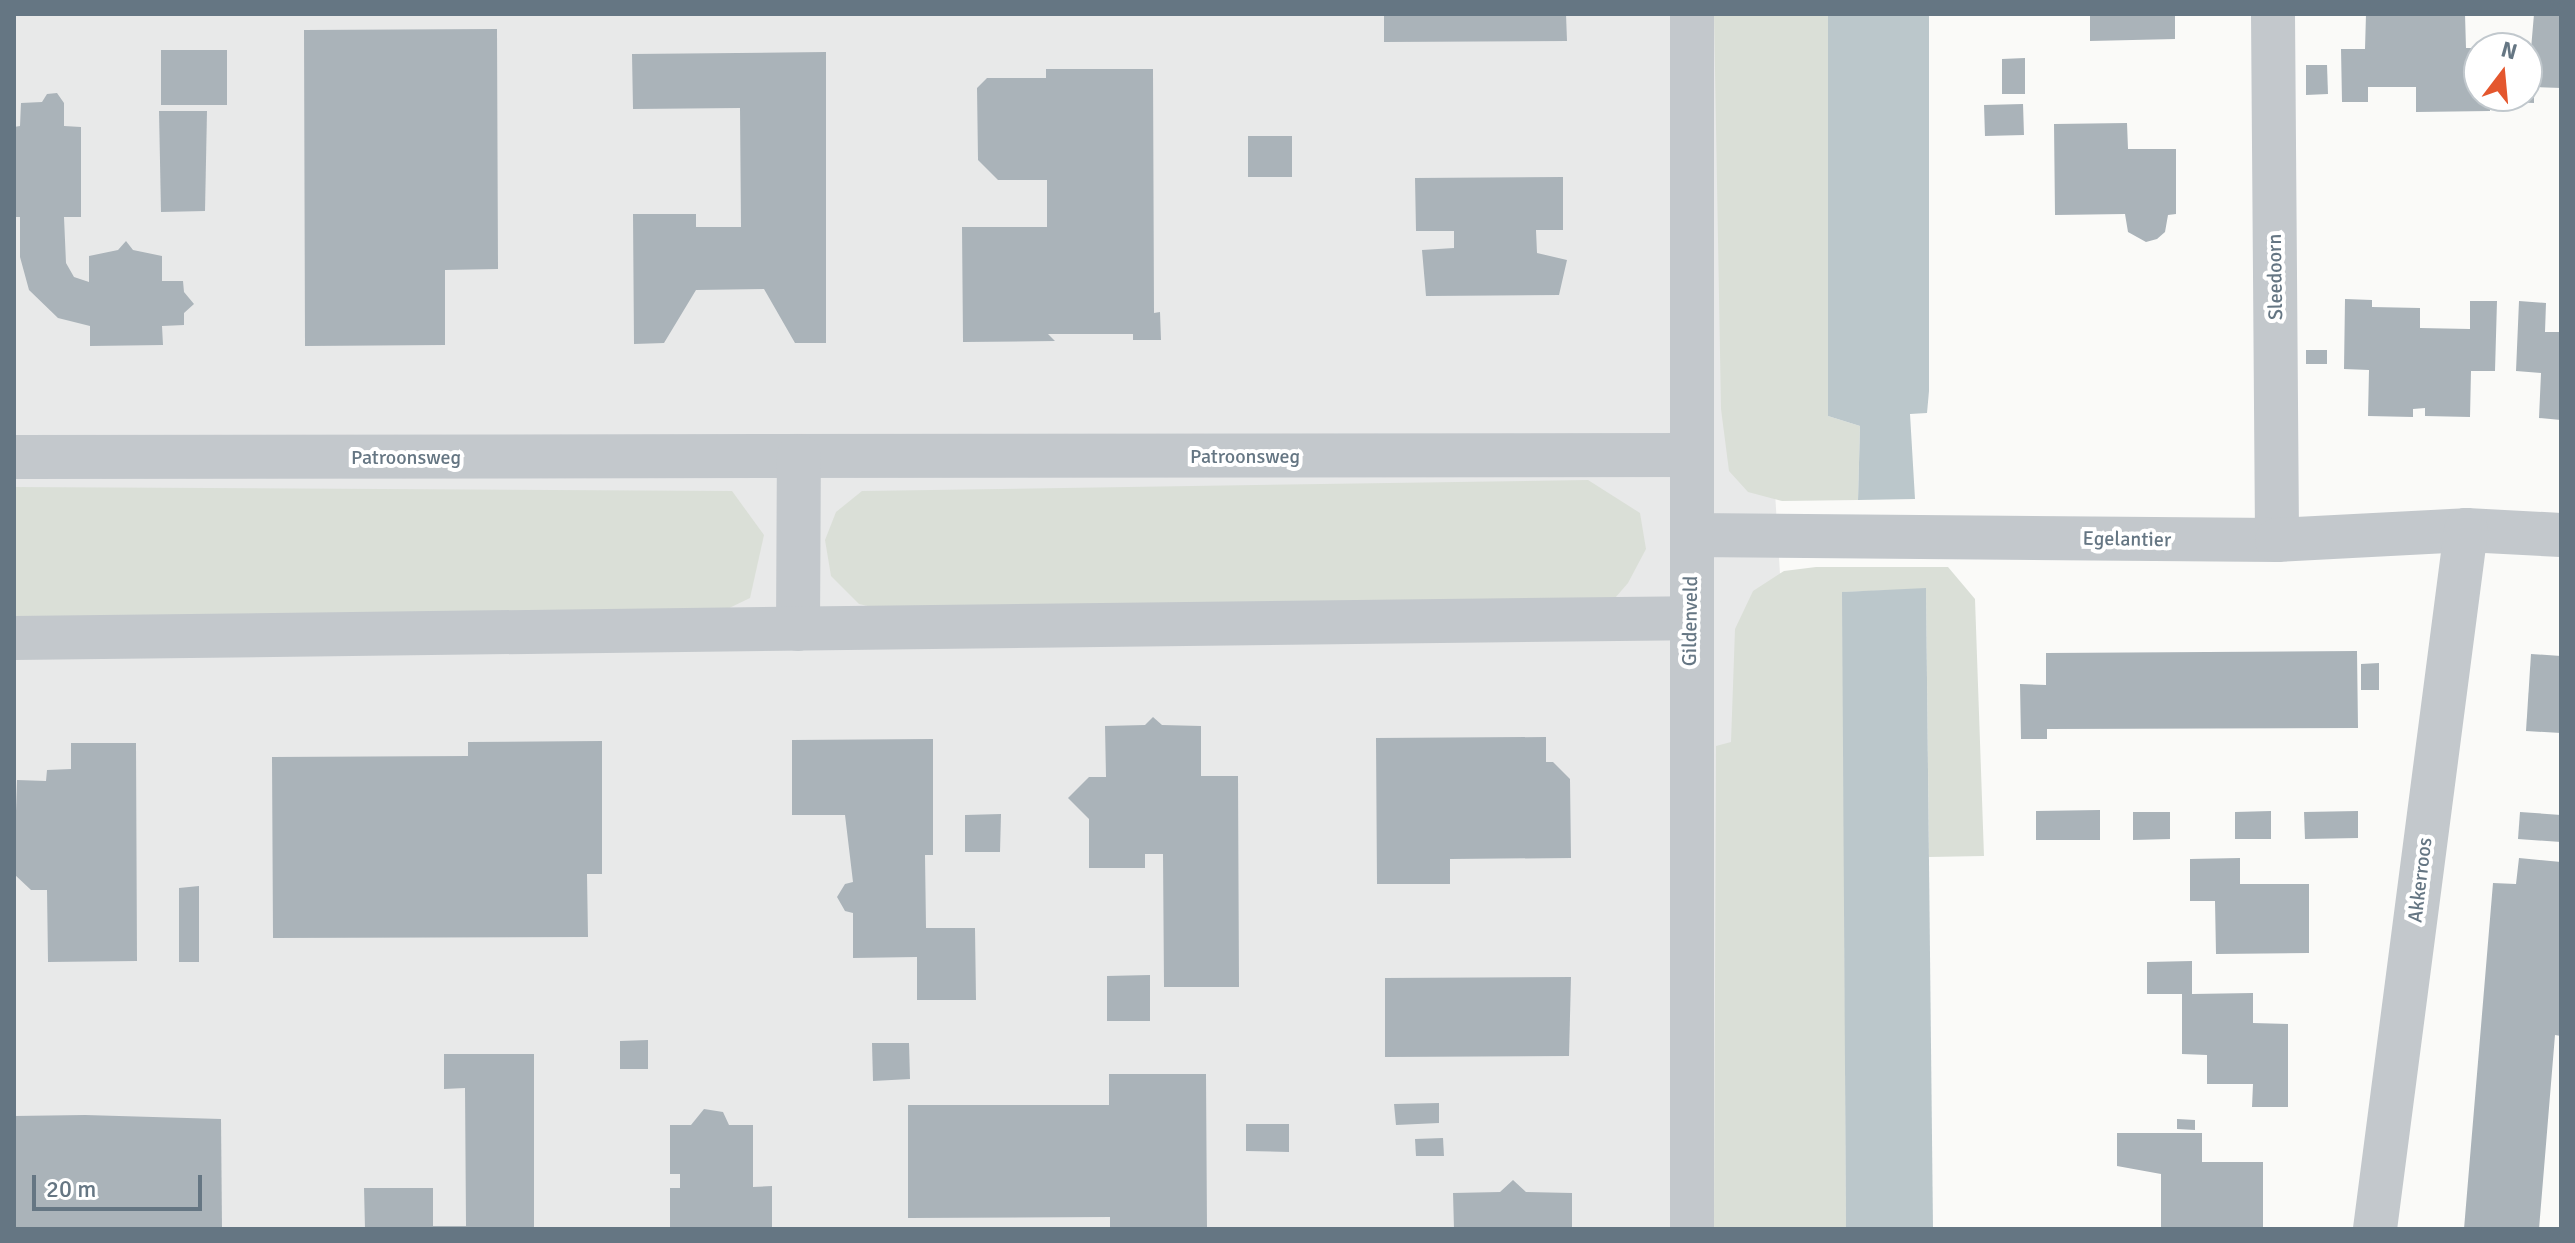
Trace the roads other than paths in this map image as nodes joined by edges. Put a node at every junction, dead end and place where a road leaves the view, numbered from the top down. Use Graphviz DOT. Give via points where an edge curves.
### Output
graph roads {
  1 [pos="1692,14"];
  2 [pos="2273,14"];
  3 [pos="1692,455"];
  4 [pos="799,456"];
  5 [pos="14,457"];
  6 [pos="2466,530"];
  7 [pos="1692,535"];
  8 [pos="2561,535"];
  9 [pos="2277,540"];
  10 [pos="1688,618"];
  11 [pos="798,629"];
  12 [pos="14,638"];
  13 [pos="1692,1229"];
  14 [pos="2375,1229"];
  1 -- 3 [label="street, Gildenveld"];
  2 -- 9 [label="street, Sleedoorn"];
  3 -- 4 [label="street, Patroonsweg"];
  3 -- 7 [label="street, Gildenveld"];
  4 -- 5 [label="street, Patroonsweg"];
  4 -- 11 [label="street"];
  6 -- 8 [label="street, Egelantier"];
  6 -- 9 [label="street, Egelantier"];
  6 -- 14 [label="street, Akkerroos"];
  7 -- 9 [label="street, Egelantier"];
  7 -- 10 [label="street, Gildenveld"];
  10 -- 11 [label="street"];
  10 -- 13 [label="street, Gildenveld"];
  11 -- 12 [label="street"];
}
